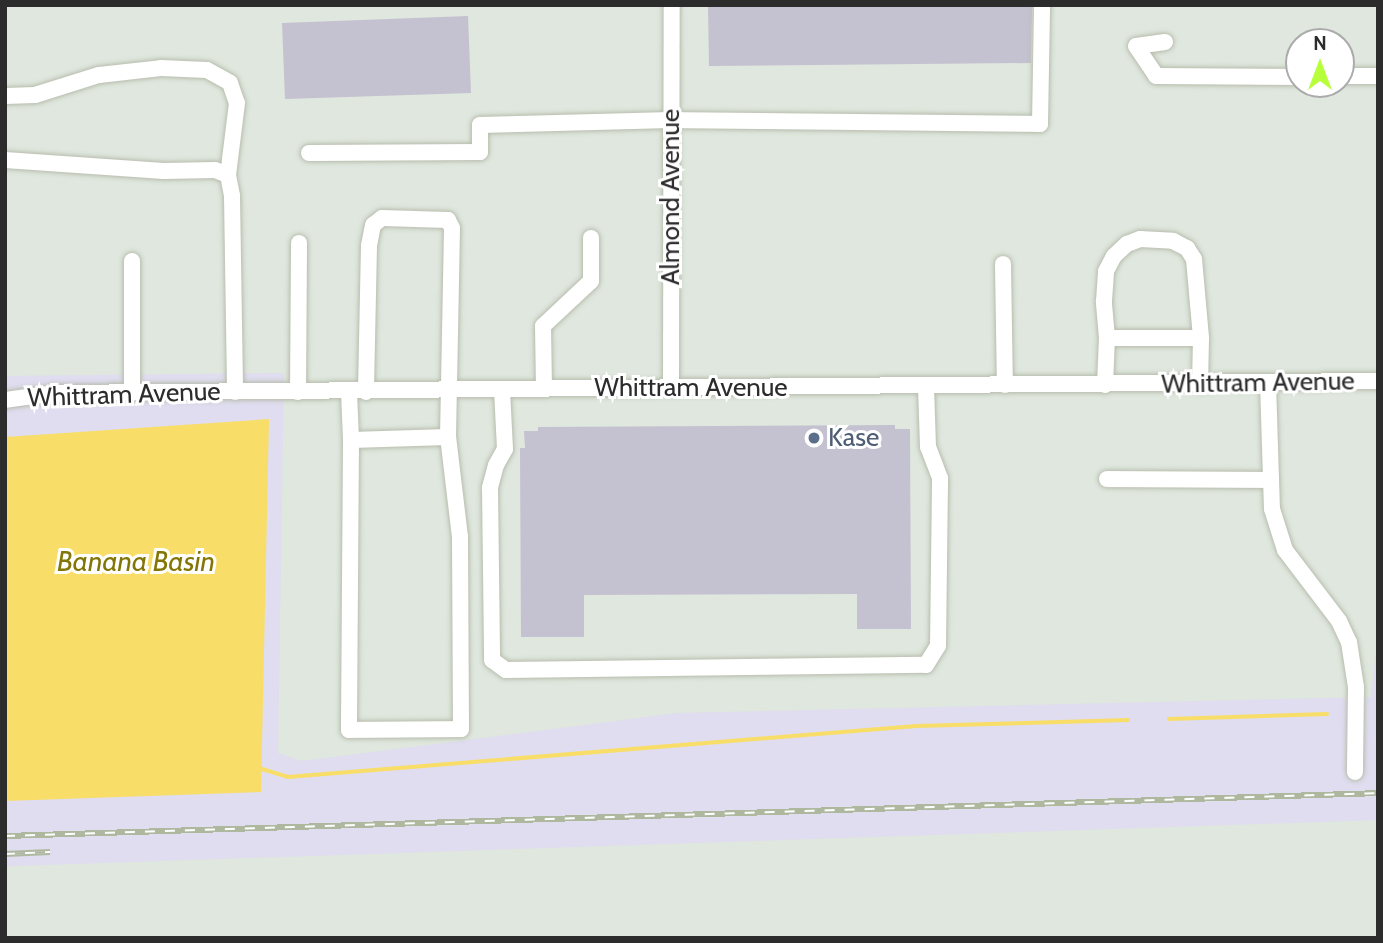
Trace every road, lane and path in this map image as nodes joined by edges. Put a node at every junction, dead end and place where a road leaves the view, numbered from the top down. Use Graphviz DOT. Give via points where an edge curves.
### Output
graph roads {
  1 [pos="672,5"];
  2 [pos="1042,5"];
  3 [pos="1165,43"];
  4 [pos="1355,76"];
  5 [pos="1378,76"];
  6 [pos="1285,77"];
  7 [pos="5,96"];
  8 [pos="671,120"];
  9 [pos="309,153"];
  10 [pos="5,160"];
  11 [pos="228,176"];
  12 [pos="591,238"];
  13 [pos="299,243"];
  14 [pos="132,261"];
  15 [pos="1003,264"];
  16 [pos="1107,338"];
  17 [pos="1201,338"];
  18 [pos="1378,381"];
  19 [pos="1268,383"];
  20 [pos="1200,384"];
  21 [pos="1105,385"];
  22 [pos="926,386"];
  23 [pos="1005,386"];
  24 [pos="671,388"];
  25 [pos="544,389"];
  26 [pos="449,390"];
  27 [pos="502,390"];
  28 [pos="235,392"];
  29 [pos="298,392"];
  30 [pos="358,392"];
  31 [pos="132,393"];
  32 [pos="5,400"];
  33 [pos="449,437"];
  34 [pos="351,440"];
  35 [pos="1107,479"];
  36 [pos="1271,480"];
  37 [pos="1355,772"];
  1 -- 8 [label="street, Almond Avenue"];
  2 -- 8 [label="street" via="1040,124"];
  3 -- 6 [label="street" via="1136,46 1156,76"];
  4 -- 5 [label="street"];
  7 -- 11 [label="street" via="35,95 99,75 161,68 207,71 230,83 237,103"];
  8 -- 9 [label="street" via="480,125 480,152"];
  8 -- 24 [label="street, Almond Avenue"];
  10 -- 11 [label="street" via="215,170"];
  11 -- 28 [label="street"];
  12 -- 25 [label="street" via="591,281 543,326"];
  13 -- 29 [label="street"];
  14 -- 31 [label="street"];
  15 -- 23 [label="street"];
  16 -- 17 [label="street"];
  16 -- 17 [label="street" via="1106,271 1114,256 1140,239 1173,241 1187,248 1194,259"];
  16 -- 21 [label="street"];
  17 -- 20 [label="street"];
  18 -- 19 [label="street, Whittram Avenue"];
  19 -- 20 [label="street, Whittram Avenue"];
  19 -- 36 [label="street"];
  20 -- 21 [label="street, Whittram Avenue"];
  21 -- 23 [label="street, Whittram Avenue"];
  22 -- 23 [label="street, Whittram Avenue"];
  22 -- 24 [label="street, Whittram Avenue"];
  22 -- 27 [label="street" via="928,447 940,478 938,646 926,664 506,670 492,660 490,488 505,449"];
  24 -- 25 [label="street, Whittram Avenue"];
  25 -- 27 [label="street, Whittram Avenue"];
  26 -- 27 [label="street, Whittram Avenue"];
  26 -- 30 [label="street, Whittram Avenue"];
  26 -- 30 [label="street" via="451,223 442,218 401,217 377,220 370,234"];
  26 -- 33 [label="street"];
  28 -- 29 [label="street, Whittram Avenue"];
  28 -- 31 [label="street, Whittram Avenue"];
  29 -- 30 [label="street, Whittram Avenue"];
  30 -- 34 [label="street"];
  31 -- 32 [label="street, Whittram Avenue" via="55,393"];
  33 -- 34 [label="street"];
  33 -- 34 [label="street" via="460,537 461,729 349,730"];
  35 -- 36 [label="street"];
  36 -- 37 [label="street" via="1272,509 1285,550 1339,621 1349,642 1356,715"];
}
